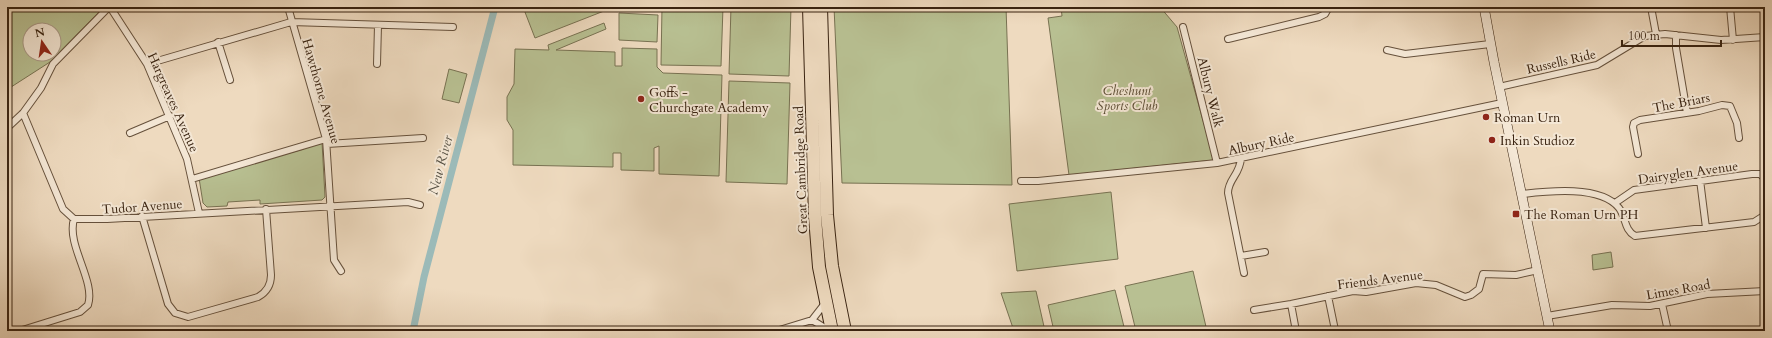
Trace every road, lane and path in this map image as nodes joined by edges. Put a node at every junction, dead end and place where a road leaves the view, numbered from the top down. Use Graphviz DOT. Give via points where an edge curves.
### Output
graph roads {
  1 [pos="110,7"];
  2 [pos="288,7"];
  3 [pos="809,7"];
  4 [pos="821,7"];
  5 [pos="1329,7"];
  6 [pos="1484,7"];
  7 [pos="1651,7"];
  8 [pos="1730,7"];
  9 [pos="291,22"];
  10 [pos="378,25"];
  11 [pos="453,27"];
  12 [pos="1183,27"];
  13 [pos="1656,34"];
  14 [pos="1676,35"];
  15 [pos="1765,37"];
  16 [pos="1228,39"];
  17 [pos="1733,40"];
  18 [pos="218,42"];
  19 [pos="1490,44"];
  20 [pos="1387,50"];
  21 [pos="147,64"];
  22 [pos="377,64"];
  23 [pos="230,80"];
  24 [pos="1499,87"];
  25 [pos="1502,103"];
  26 [pos="23,113"];
  27 [pos="1687,113"];
  28 [pos="170,116"];
  29 [pos="7,128"];
  30 [pos="130,133"];
  31 [pos="423,138"];
  32 [pos="1739,138"];
  33 [pos="327,142"];
  34 [pos="1638,154"];
  35 [pos="1241,158"];
  36 [pos="1217,163"];
  37 [pos="192,179"];
  38 [pos="1765,179"];
  39 [pos="1700,180"];
  40 [pos="1021,181"];
  41 [pos="1523,194"];
  42 [pos="1615,203"];
  43 [pos="331,205"];
  44 [pos="420,205"];
  45 [pos="266,209"];
  46 [pos="199,213"];
  47 [pos="142,216"];
  48 [pos="1765,216"];
  49 [pos="74,219"];
  50 [pos="1706,228"];
  51 [pos="1265,252"];
  52 [pos="1241,256"];
  53 [pos="1538,270"];
  54 [pos="341,271"];
  55 [pos="1244,273"];
  56 [pos="1765,291"];
  57 [pos="1328,296"];
  58 [pos="826,301"];
  59 [pos="1291,304"];
  60 [pos="1662,304"];
  61 [pos="1254,310"];
  62 [pos="1547,316"];
  63 [pos="7,319"];
  64 [pos="812,320"];
  65 [pos="1335,330"];
  66 [pos="8,331"];
  67 [pos="19,331"];
  68 [pos="776,331"];
  69 [pos="831,331"];
  70 [pos="844,331"];
  71 [pos="1296,331"];
  72 [pos="1550,331"];
  73 [pos="1668,331"];
  1 -- 21 [label="street, Hargreaves Avenue"];
  1 -- 26 [label="street" via="53,64 41,88"];
  2 -- 9 [label="street, Hawthorne Avenue"];
  3 -- 58 [label="highway, Great Cambridge Road" via="815,217 819,267"];
  4 -- 70 [label="highway, Great Cambridge Road" via="827,214 832,266"];
  5 -- 16 [label="street" via="1325,14 1319,17"];
  6 -- 19 [label="main road"];
  7 -- 13 [label="street"];
  8 -- 17 [label="street"];
  9 -- 10 [label="street"];
  9 -- 18 [label="street"];
  9 -- 33 [label="street, Hawthorne Avenue"];
  10 -- 11 [label="street"];
  10 -- 22 [label="street"];
  12 -- 36 [label="street, Albury Walk"];
  13 -- 14 [label="street, Russells Ride"];
  13 -- 24 [label="street, Russells Ride" via="1635,41 1597,66"];
  14 -- 17 [label="street, Russells Ride" via="1704,40"];
  14 -- 27 [label="street"];
  15 -- 17 [label="street, Russells Ride"];
  18 -- 21 [label="street"];
  18 -- 23 [label="street"];
  19 -- 20 [label="street" via="1405,54"];
  19 -- 24 [label="main road"];
  21 -- 28 [label="street, Hargreaves Avenue"];
  24 -- 25 [label="main road"];
  25 -- 35 [label="street, Albury Ride"];
  25 -- 41 [label="main road"];
  26 -- 29 [label="street"];
  26 -- 49 [label="street" via="63,209"];
  27 -- 32 [label="street, The Briars" via="1722,104 1730,106 1737,123"];
  27 -- 34 [label="street, The Briars" via="1634,123"];
  28 -- 30 [label="street"];
  28 -- 37 [label="street, Hargreaves Avenue"];
  31 -- 33 [label="street"];
  33 -- 37 [label="street"];
  33 -- 43 [label="street, Hawthorne Avenue"];
  35 -- 36 [label="street, Albury Ride"];
  35 -- 52 [label="street" via="1228,194"];
  36 -- 40 [label="street, Albury Ride"];
  37 -- 46 [label="street, Hargreaves Avenue"];
  38 -- 39 [label="street, Dairyglen Avenue" via="1760,174 1752,174"];
  39 -- 42 [label="street, Dairyglen Avenue" via="1634,190"];
  39 -- 50 [label="street"];
  41 -- 42 [label="street" via="1554,190 1606,197"];
  41 -- 53 [label="main road"];
  42 -- 50 [label="street" via="1620,209 1627,229 1636,236"];
  43 -- 44 [label="street, Tudor Avenue" via="408,202"];
  43 -- 45 [label="street, Tudor Avenue"];
  43 -- 54 [label="street, Hawthorne Avenue" via="334,260"];
  45 -- 46 [label="street, Tudor Avenue"];
  45 -- 47 [label="street" via="271,275 266,290 258,297 188,317 175,313 168,304"];
  46 -- 47 [label="street, Tudor Avenue"];
  47 -- 49 [label="street, Tudor Avenue"];
  48 -- 50 [label="street" via="1754,222"];
  49 -- 67 [label="street" via="73,234 89,293 88,305 80,312"];
  51 -- 52 [label="street"];
  52 -- 55 [label="street"];
  53 -- 57 [label="street, Friends Avenue" via="1516,275 1483,274 1479,289 1465,296 1436,285 1416,283 1377,291 1353,291"];
  53 -- 62 [label="main road"];
  56 -- 60 [label="street, Limes Road" via="1708,294"];
  57 -- 59 [label="street, Friends Avenue"];
  57 -- 65 [label="street, Friends Avenue"];
  58 -- 64 [label="street"];
  58 -- 69 [label="highway, Great Cambridge Road"];
  59 -- 61 [label="street, Friends Avenue"];
  59 -- 71 [label="street"];
  60 -- 62 [label="street, Limes Road" via="1612,305"];
  60 -- 73 [label="street"];
  62 -- 72 [label="main road"];
  63 -- 66 [label="street"];
  64 -- 68 [label="street"];
  64 -- 69 [label="street"];
}
